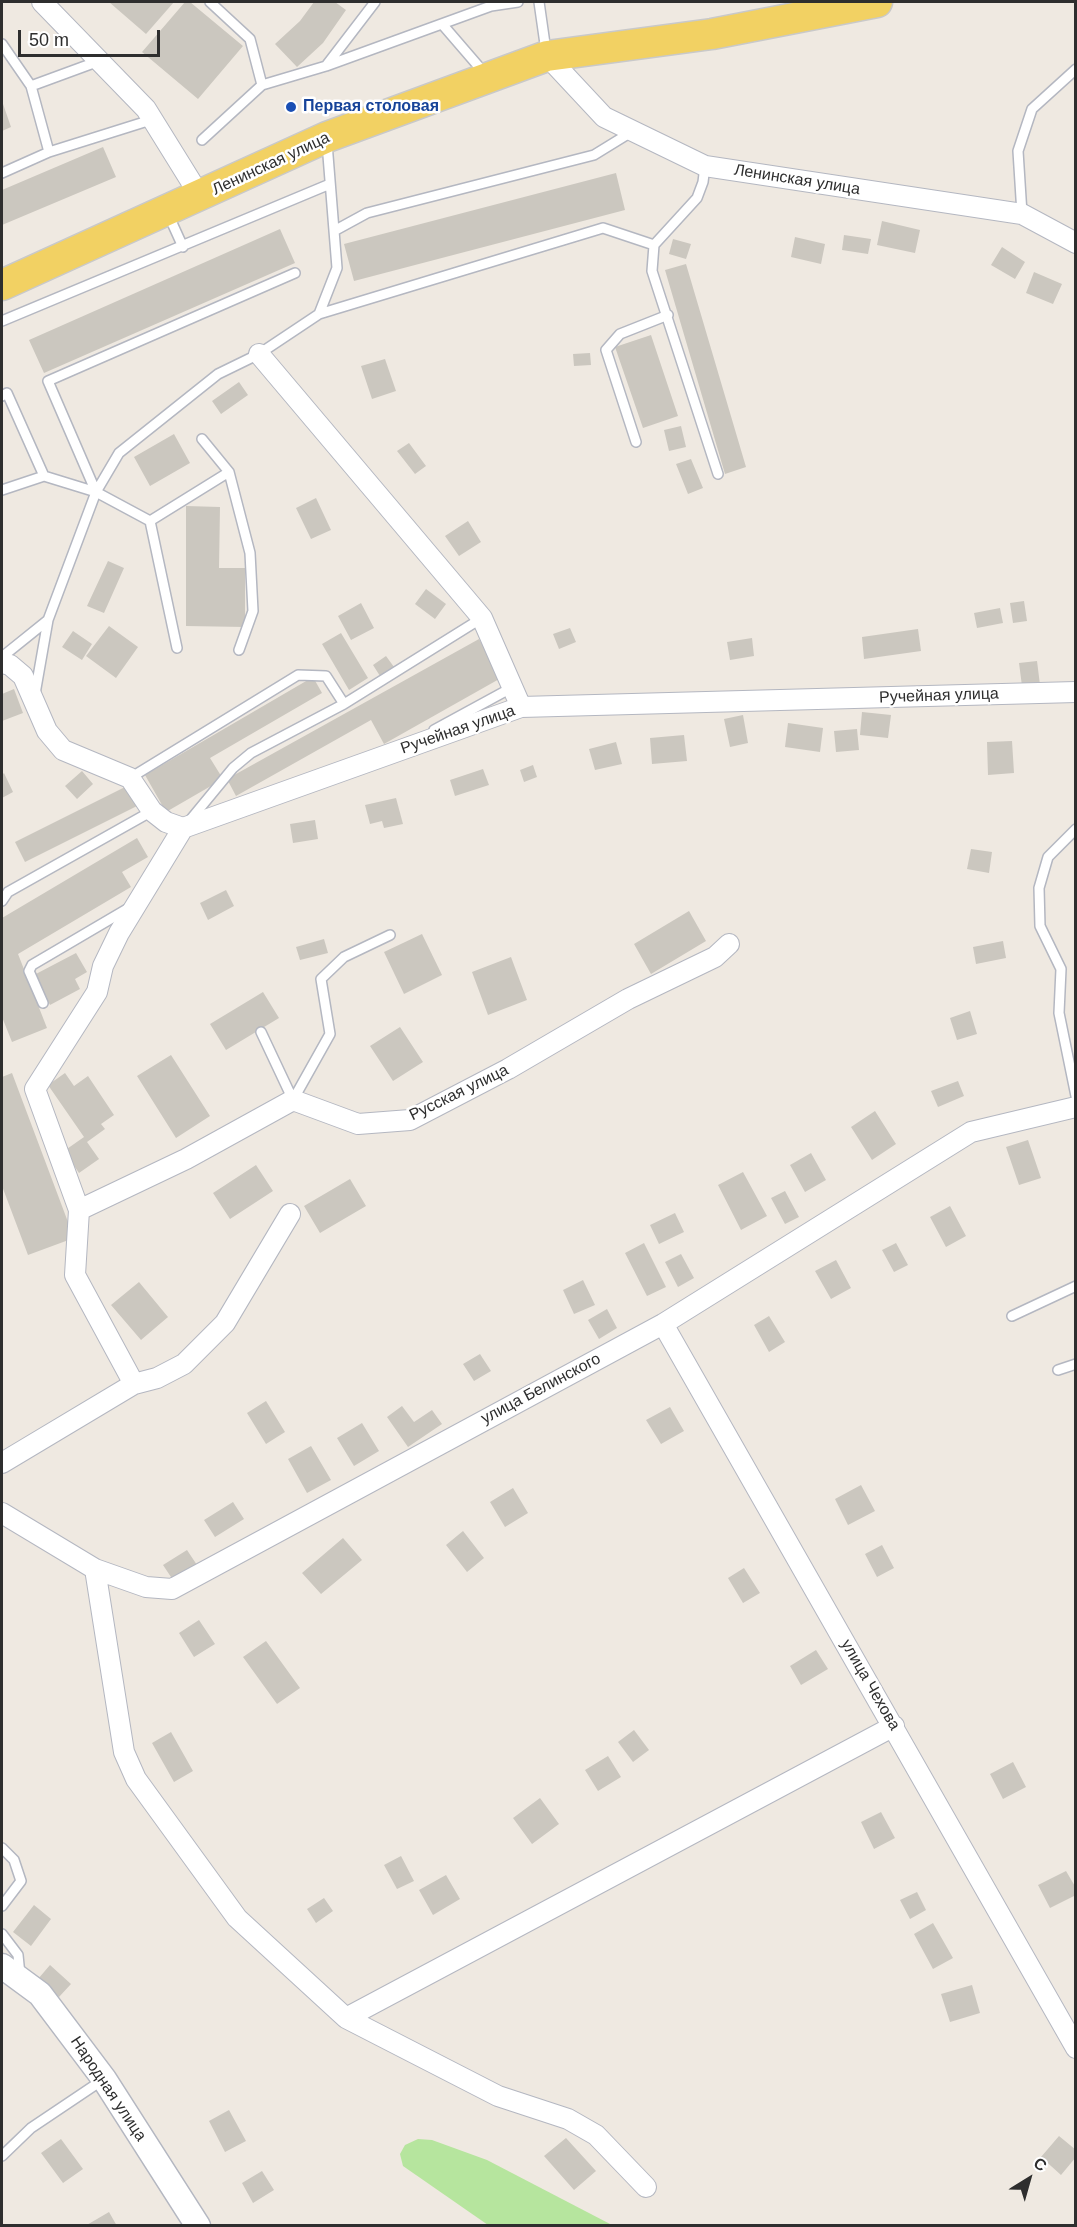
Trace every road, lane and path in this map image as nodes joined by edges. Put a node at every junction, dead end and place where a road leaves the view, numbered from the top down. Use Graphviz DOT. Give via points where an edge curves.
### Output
graph roads {
  1 [pos="42,2"];
  2 [pos="210,2"];
  3 [pos="375,2"];
  4 [pos="518,2"];
  5 [pos="539,2"];
  6 [pos="877,2"];
  7 [pos="492,4"];
  8 [pos="442,24"];
  9 [pos="2,44"];
  10 [pos="547,56"];
  11 [pos="99,61"];
  12 [pos="326,66"];
  13 [pos="1076,69"];
  14 [pos="488,76"];
  15 [pos="262,85"];
  16 [pos="32,86"];
  17 [pos="154,119"];
  18 [pos="633,131"];
  19 [pos="327,137"];
  20 [pos="202,140"];
  21 [pos="49,152"];
  22 [pos="705,166"];
  23 [pos="2,173"];
  24 [pos="330,184"];
  25 [pos="200,196"];
  26 [pos="166,211"];
  27 [pos="1022,214"];
  28 [pos="334,231"];
  29 [pos="1076,243"];
  30 [pos="654,245"];
  31 [pos="183,248"];
  32 [pos="295,273"];
  33 [pos="2,285"];
  34 [pos="319,314"];
  35 [pos="668,315"];
  36 [pos="2,321"];
  37 [pos="259,354"];
  38 [pos="2,396"];
  39 [pos="202,439"];
  40 [pos="636,442"];
  41 [pos="229,472"];
  42 [pos="718,474"];
  43 [pos="44,476"];
  44 [pos="2,490"];
  45 [pos="96,492"];
  46 [pos="150,522"];
  47 [pos="482,618"];
  48 [pos="48,620"];
  49 [pos="177,648"];
  50 [pos="239,650"];
  51 [pos="2,657"];
  52 [pos="2,663"];
  53 [pos="513,687"];
  54 [pos="1076,692"];
  55 [pos="34,698"];
  56 [pos="344,704"];
  57 [pos="521,708"];
  58 [pos="427,733"];
  59 [pos="130,778"];
  60 [pos="152,811"];
  61 [pos="183,828"];
  62 [pos="1076,829"];
  63 [pos="2,901"];
  64 [pos="133,906"];
  65 [pos="390,935"];
  66 [pos="729,944"];
  67 [pos="43,1003"];
  68 [pos="261,1032"];
  69 [pos="1076,1096"];
  70 [pos="293,1100"];
  71 [pos="1076,1107"];
  72 [pos="79,1210"];
  73 [pos="290,1214"];
  74 [pos="1076,1286"];
  75 [pos="1012,1316"];
  76 [pos="663,1324"];
  77 [pos="1076,1364"];
  78 [pos="1058,1370"];
  79 [pos="134,1384"];
  80 [pos="2,1463"];
  81 [pos="2,1513"];
  82 [pos="95,1569"];
  83 [pos="894,1726"];
  84 [pos="2,1848"];
  85 [pos="2,1906"];
  86 [pos="2,1934"];
  87 [pos="11,1972"];
  88 [pos="346,2018"];
  89 [pos="1076,2048"];
  90 [pos="104,2079"];
  91 [pos="2,2156"];
  92 [pos="646,2187"];
  93 [pos="198,2226"];
  1 -- 11 [label="street"];
  2 -- 15 [label="lane" via="250,39"];
  3 -- 12 [label="lane"];
  4 -- 7 [label="lane"];
  5 -- 10 [label="lane"];
  6 -- 10 [label="main road, Ленинская улица" via="712,34"];
  7 -- 8 [label="lane"];
  8 -- 12 [label="lane"];
  8 -- 14 [label="lane"];
  9 -- 16 [label="lane"];
  10 -- 14 [label="main road, Ленинская улица"];
  10 -- 18 [label="street, Ленинская улица" via="604,117"];
  11 -- 16 [label="lane"];
  11 -- 17 [label="street"];
  12 -- 15 [label="lane"];
  13 -- 27 [label="lane" via="1032,109 1018,151"];
  14 -- 19 [label="main road, Ленинская улица"];
  15 -- 20 [label="lane"];
  16 -- 21 [label="lane"];
  17 -- 21 [label="lane"];
  17 -- 25 [label="street"];
  18 -- 22 [label="street, Ленинская улица"];
  18 -- 28 [label="lane" via="594,155 367,213"];
  19 -- 24 [label="lane"];
  19 -- 25 [label="main road, Ленинская улица"];
  21 -- 23 [label="lane"];
  22 -- 27 [label="street, Ленинская улица"];
  22 -- 30 [label="lane" via="697,198"];
  24 -- 28 [label="lane"];
  24 -- 31 [label="lane"];
  25 -- 26 [label="main road, Ленинская улица"];
  26 -- 31 [label="lane"];
  26 -- 33 [label="main road, Ленинская улица"];
  27 -- 29 [label="street, Ленинская улица"];
  28 -- 34 [label="lane" via="337,268"];
  30 -- 34 [label="lane" via="603,228"];
  30 -- 35 [label="lane" via="652,271"];
  31 -- 36 [label="lane"];
  32 -- 45 [label="lane" via="48,381"];
  34 -- 37 [label="lane"];
  35 -- 40 [label="lane" via="620,334 606,350"];
  35 -- 42 [label="lane"];
  37 -- 45 [label="lane" via="218,374 118,453"];
  37 -- 47 [label="street"];
  38 -- 43 [label="lane" via="7,393"];
  39 -- 41 [label="lane"];
  41 -- 46 [label="lane"];
  41 -- 50 [label="lane" via="250,553 252,588 253,611"];
  43 -- 44 [label="lane"];
  43 -- 45 [label="lane"];
  45 -- 46 [label="lane"];
  45 -- 48 [label="lane"];
  46 -- 49 [label="lane"];
  47 -- 53 [label="street"];
  47 -- 56 [label="lane"];
  48 -- 51 [label="lane"];
  48 -- 55 [label="lane"];
  52 -- 55 [label="street" via="23,676"];
  53 -- 57 [label="street"];
  53 -- 58 [label="lane"];
  54 -- 57 [label="street, Ручейная улица"];
  55 -- 59 [label="street" via="47,731 63,750"];
  56 -- 59 [label="lane" via="326,676 298,675"];
  56 -- 61 [label="lane" via="251,753 233,768"];
  57 -- 61 [label="street, Ручейная улица"];
  59 -- 60 [label="street"];
  60 -- 61 [label="street"];
  60 -- 63 [label="lane" via="8,892"];
  61 -- 64 [label="street"];
  62 -- 69 [label="lane" via="1048,857 1039,888 1040,926 1061,969 1059,1013"];
  64 -- 67 [label="lane" via="32,964 29,972"];
  64 -- 72 [label="street" via="103,966 97,992 35,1089"];
  65 -- 70 [label="lane" via="344,957 321,979 330,1034"];
  66 -- 70 [label="street, Русская улица" via="715,957 628,999 410,1120 358,1124"];
  68 -- 70 [label="lane"];
  70 -- 72 [label="street" via="186,1159"];
  71 -- 76 [label="street, улица Белинского" via="971,1132"];
  72 -- 79 [label="street" via="75,1275"];
  73 -- 79 [label="street" via="225,1323 184,1364"];
  74 -- 75 [label="lane"];
  76 -- 82 [label="street, улица Белинского" via="172,1589 146,1587"];
  76 -- 83 [label="street, улица Чехова"];
  77 -- 78 [label="lane"];
  79 -- 80 [label="street"];
  81 -- 82 [label="street, улица Белинского"];
  82 -- 88 [label="street" via="124,1752 136,1779 237,1918"];
  83 -- 88 [label="street"];
  83 -- 89 [label="street, улица Чехова"];
  84 -- 85 [label="lane" via="14,1860 21,1881"];
  86 -- 87 [label="lane" via="18,1955"];
  87 -- 90 [label="street, Народная улица" via="40,1994"];
  88 -- 92 [label="street" via="498,2096 568,2120 596,2135"];
  90 -- 91 [label="lane" via="31,2128"];
  90 -- 93 [label="street, Народная улица"];
}
